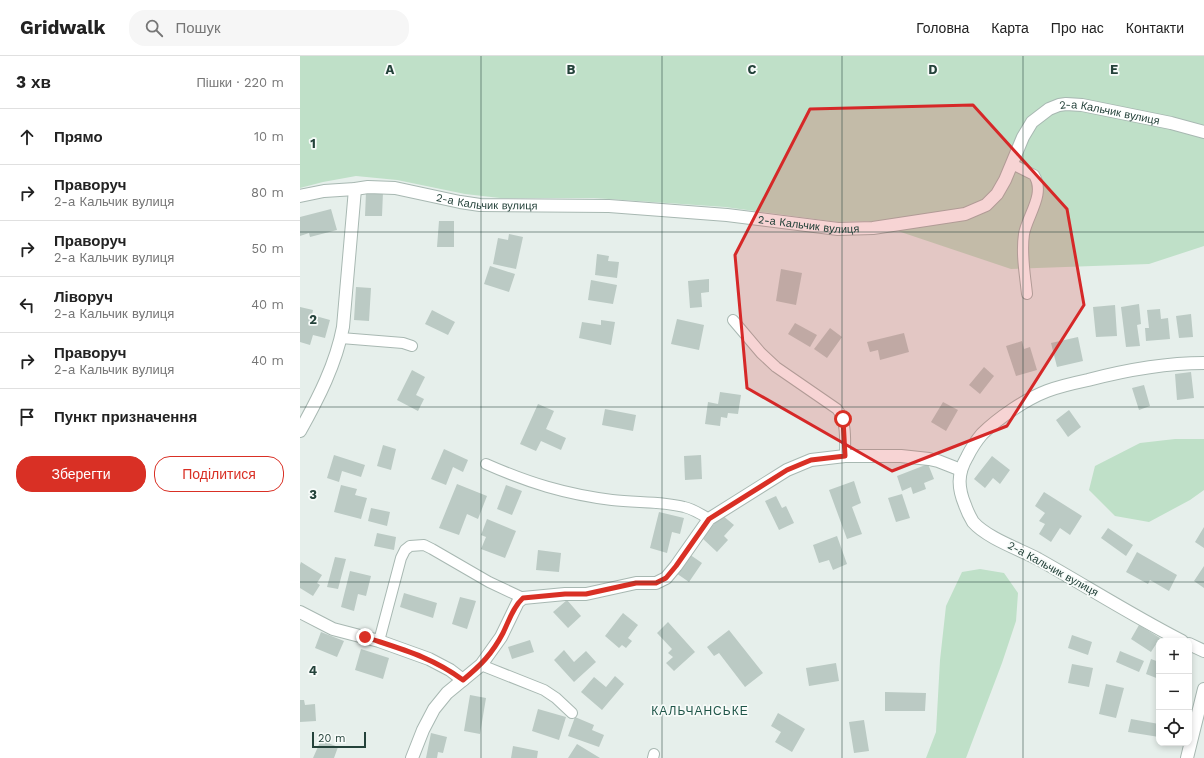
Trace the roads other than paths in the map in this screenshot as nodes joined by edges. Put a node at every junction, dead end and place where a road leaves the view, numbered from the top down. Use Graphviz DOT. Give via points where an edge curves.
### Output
graph roads {
  1 [pos="1204,132"];
  2 [pos="1012,164"];
  3 [pos="355,189"];
  4 [pos="300,196"];
  5 [pos="1028,294"];
  6 [pos="733,320"];
  7 [pos="341,338"];
  8 [pos="412,346"];
  9 [pos="1204,363"];
  10 [pos="300,431"];
  11 [pos="845,456"];
  12 [pos="486,464"];
  13 [pos="961,470"];
  14 [pos="709,519"];
  15 [pos="523,598"];
  16 [pos="300,612"];
  17 [pos="1177,638"];
  18 [pos="379,641"];
  19 [pos="1192,645"];
  20 [pos="1204,651"];
  21 [pos="481,665"];
  22 [pos="463,680"];
  23 [pos="1204,689"];
  24 [pos="572,714"];
  25 [pos="412,758"];
  26 [pos="1188,758"];
  1 -- 2 [label="street, 2-а Кальчик вулиця" via="1082,105 1059,105 1032,122"];
  2 -- 3 [label="street, 2-а Кальчик вулиця" via="993,199 971,212 944,218 846,230 727,215 610,206 480,205 395,188"];
  2 -- 5 [label="lane" via="1034,175 1038,186 1023,238"];
  3 -- 4 [label="street, 2-а Кальчик вулиця"];
  3 -- 7 [label="street"];
  6 -- 11 [label="lane" via="776,367 841,413"];
  7 -- 8 [label="lane"];
  7 -- 10 [label="street" via="335,358"];
  9 -- 13 [label="street, 2-а Кальчик вулиця" via="1152,366 1046,391 1022,404 982,434"];
  11 -- 13 [label="street" via="929,459"];
  11 -- 14 [label="street" via="811,460 787,470"];
  12 -- 14 [label="lane" via="523,480 560,491 613,500 667,504 694,510"];
  13 -- 17 [label="street, 2-а Кальчик вулиця" via="959,479 962,497 973,521 983,531 1037,558"];
  14 -- 15 [label="street" via="676,566 666,578 656,583 636,583 586,594"];
  15 -- 18 [label="lane" via="424,545 410,546 401,558"];
  15 -- 21 [label="street" via="518,602 501,637"];
  16 -- 18 [label="street" via="333,629"];
  18 -- 22 [label="street" via="429,659"];
  19 -- 20 [label="street"];
  21 -- 22 [label="street"];
  21 -- 24 [label="lane" via="544,690"];
  22 -- 25 [label="street" via="434,709 422,730"];
  23 -- 26 [label="street"];
}
